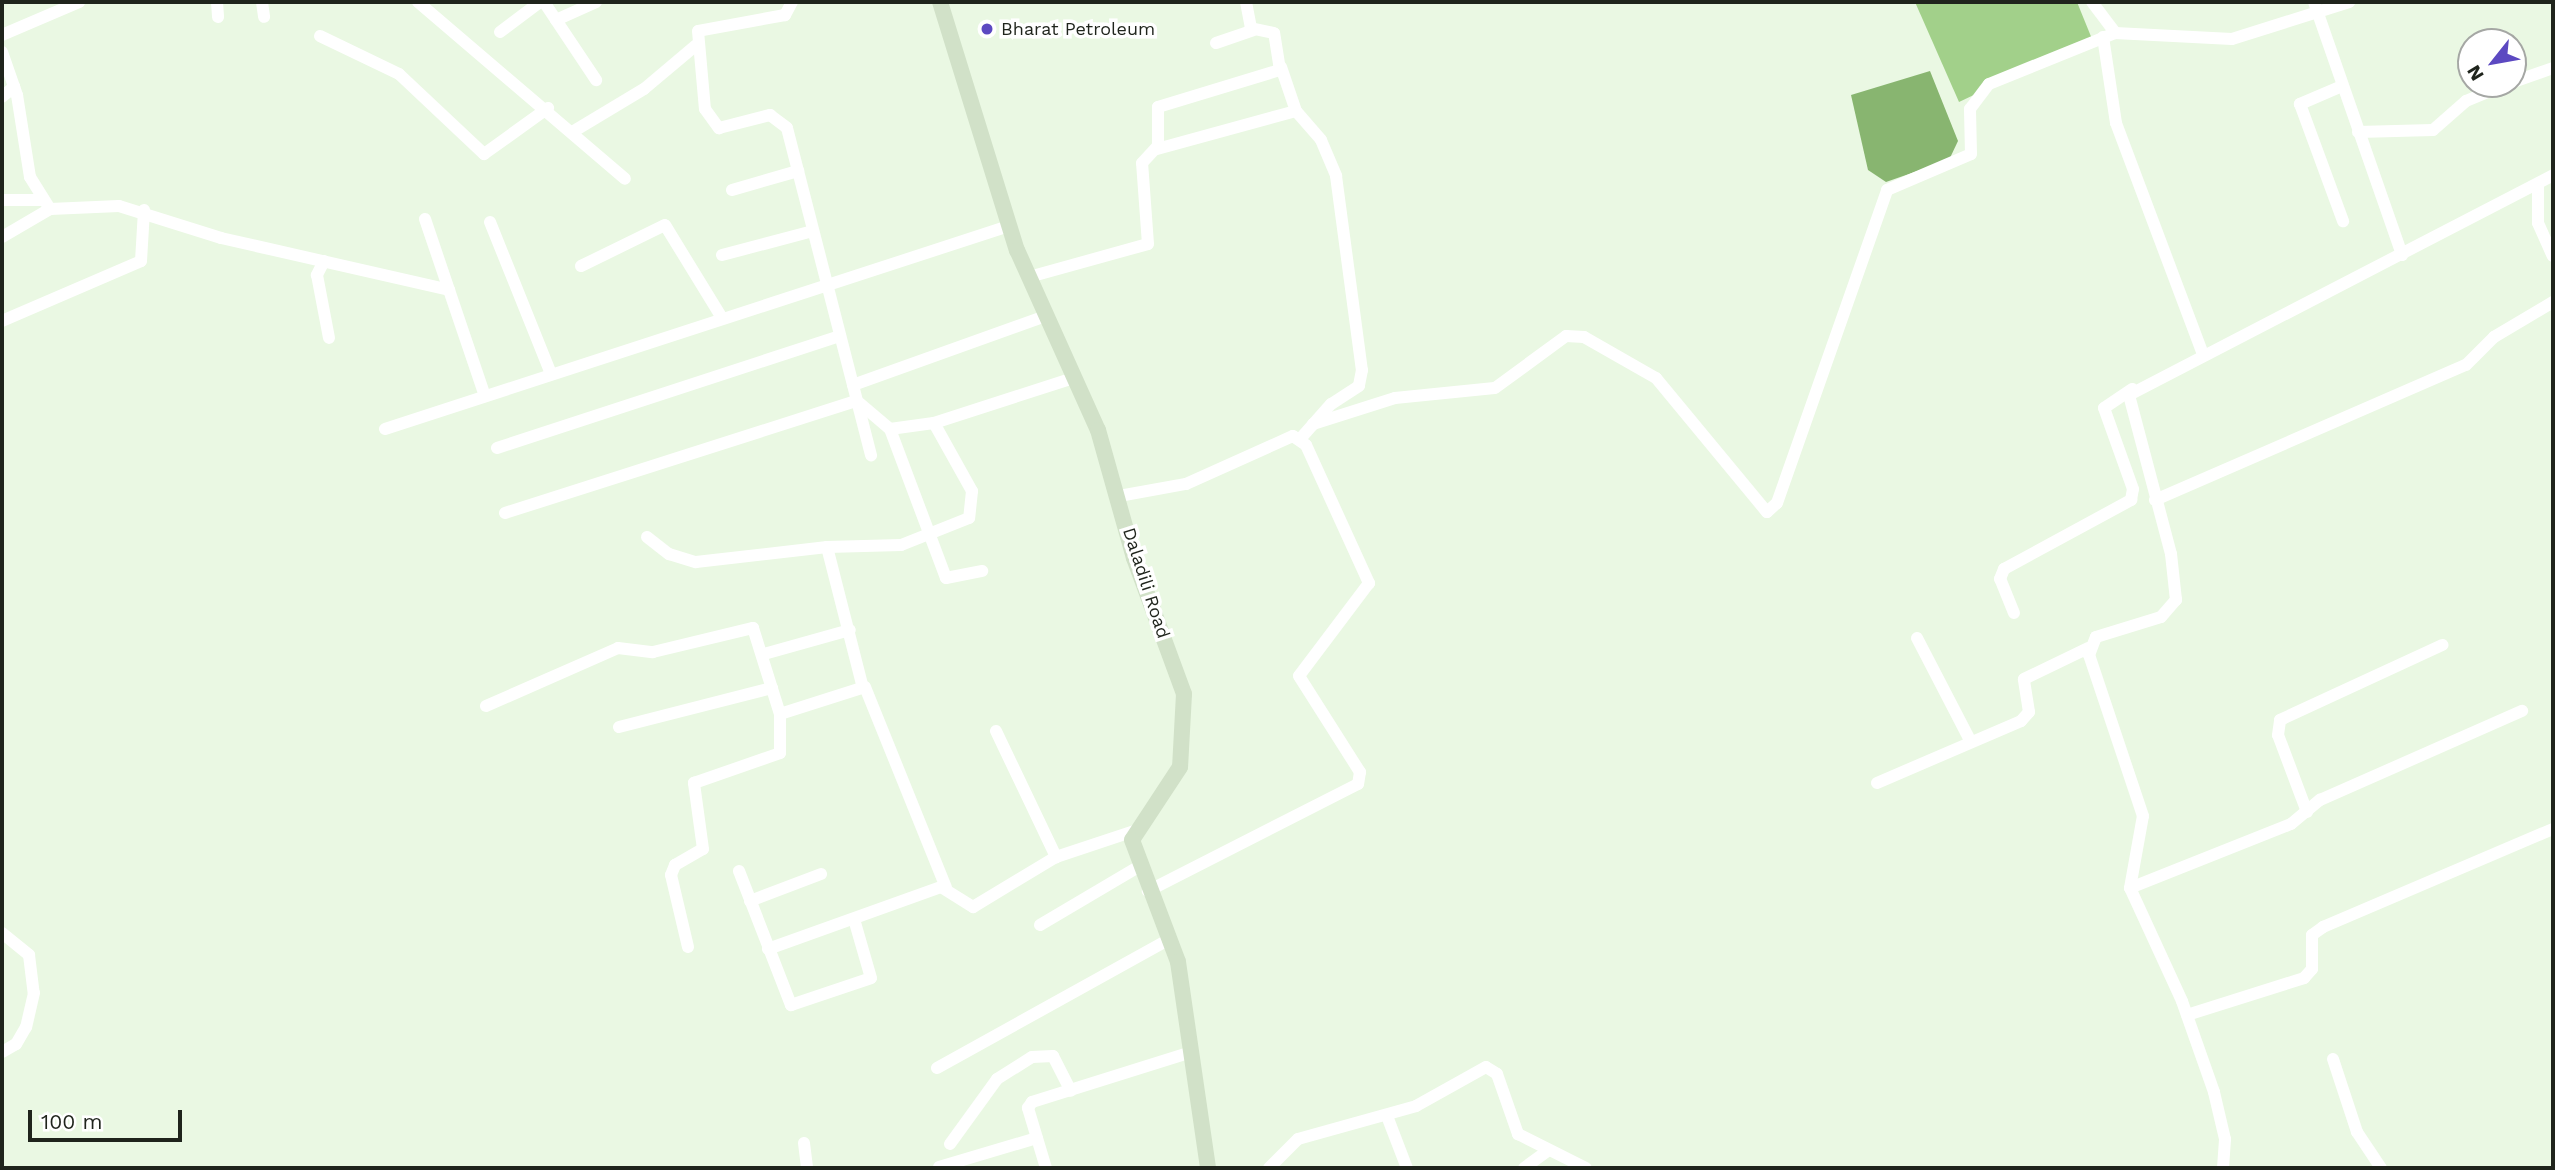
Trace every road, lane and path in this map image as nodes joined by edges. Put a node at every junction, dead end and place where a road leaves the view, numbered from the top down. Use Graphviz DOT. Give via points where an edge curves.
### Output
graph roads {
  1 [pos="79,2"];
  2 [pos="217,2"];
  3 [pos="262,2"];
  4 [pos="542,2"];
  5 [pos="596,2"];
  6 [pos="792,2"];
  7 [pos="940,2"];
  8 [pos="1246,2"];
  9 [pos="2092,2"];
  10 [pos="2349,2"];
  11 [pos="423,3"];
  12 [pos="2315,7"];
  13 [pos="218,17"];
  14 [pos="264,17"];
  15 [pos="556,20"];
  16 [pos="1253,30"];
  17 [pos="500,32"];
  18 [pos="2,35"];
  19 [pos="2109,35"];
  20 [pos="320,36"];
  21 [pos="1216,43"];
  22 [pos="695,46"];
  23 [pos="2,52"];
  24 [pos="1281,67"];
  25 [pos="2553,68"];
  26 [pos="2527,77"];
  27 [pos="596,80"];
  28 [pos="2342,86"];
  29 [pos="14,87"];
  30 [pos="2,97"];
  31 [pos="2473,98"];
  32 [pos="548,108"];
  33 [pos="1296,111"];
  34 [pos="574,131"];
  35 [pos="2358,132"];
  36 [pos="1157,149"];
  37 [pos="798,171"];
  38 [pos="2553,176"];
  39 [pos="625,179"];
  40 [pos="2538,185"];
  41 [pos="732,190"];
  42 [pos="2,200"];
  43 [pos="46,205"];
  44 [pos="144,210"];
  45 [pos="425,219"];
  46 [pos="2343,221"];
  47 [pos="490,222"];
  48 [pos="1009,226"];
  49 [pos="813,231"];
  50 [pos="2,237"];
  51 [pos="2402,255"];
  52 [pos="722,256"];
  53 [pos="2553,256"];
  54 [pos="324,261"];
  55 [pos="581,266"];
  56 [pos="1029,278"];
  57 [pos="826,283"];
  58 [pos="449,290"];
  59 [pos="2553,302"];
  60 [pos="1046,316"];
  61 [pos="722,318"];
  62 [pos="2,321"];
  63 [pos="840,336"];
  64 [pos="329,338"];
  65 [pos="2203,354"];
  66 [pos="551,374"];
  67 [pos="1076,377"];
  68 [pos="853,385"];
  69 [pos="2133,389"];
  70 [pos="485,396"];
  71 [pos="857,401"];
  72 [pos="934,424"];
  73 [pos="1313,424"];
  74 [pos="385,429"];
  75 [pos="890,429"];
  76 [pos="1300,439"];
  77 [pos="497,448"];
  78 [pos="871,455"];
  79 [pos="1119,496"];
  80 [pos="2155,500"];
  81 [pos="505,513"];
  82 [pos="647,537"];
  83 [pos="929,538"];
  84 [pos="827,547"];
  85 [pos="982,571"];
  86 [pos="2014,613"];
  87 [pos="850,630"];
  88 [pos="1917,638"];
  89 [pos="2442,645"];
  90 [pos="2088,648"];
  91 [pos="764,654"];
  92 [pos="862,684"];
  93 [pos="772,688"];
  94 [pos="486,706"];
  95 [pos="2522,711"];
  96 [pos="780,714"];
  97 [pos="619,727"];
  98 [pos="996,731"];
  99 [pos="1970,742"];
  100 [pos="1877,783"];
  101 [pos="2307,812"];
  102 [pos="2553,829"];
  103 [pos="1134,831"];
  104 [pos="1056,857"];
  105 [pos="1138,867"];
  106 [pos="739,871"];
  107 [pos="821,874"];
  108 [pos="946,887"];
  109 [pos="2130,888"];
  110 [pos="1148,891"];
  111 [pos="750,901"];
  112 [pos="854,919"];
  113 [pos="1040,925"];
  114 [pos="2,933"];
  115 [pos="1170,939"];
  116 [pos="688,947"];
  117 [pos="768,949"];
  118 [pos="2188,1014"];
  119 [pos="2,1052"];
  120 [pos="1192,1052"];
  121 [pos="2333,1059"];
  122 [pos="937,1068"];
  123 [pos="1071,1091"];
  124 [pos="1387,1116"];
  125 [pos="1037,1139"];
  126 [pos="804,1143"];
  127 [pos="950,1143"];
  128 [pos="1546,1152"];
  129 [pos="939,1167"];
  130 [pos="807,1168"];
  131 [pos="1046,1168"];
  132 [pos="1208,1168"];
  133 [pos="1269,1168"];
  134 [pos="1407,1168"];
  135 [pos="1524,1168"];
  136 [pos="1586,1168"];
  137 [pos="2223,1168"];
  138 [pos="2381,1168"];
  1 -- 18 [label="street"];
  2 -- 13 [label="street"];
  3 -- 14 [label="street"];
  4 -- 15 [label="street"];
  4 -- 17 [label="street"];
  5 -- 15 [label="street"];
  6 -- 22 [label="street" via="785,15 698,31"];
  7 -- 48 [label="main road, Daladili Road"];
  8 -- 16 [label="street"];
  9 -- 19 [label="street"];
  10 -- 12 [label="street"];
  11 -- 32 [label="street"];
  12 -- 19 [label="street" via="2232,39"];
  12 -- 28 [label="street"];
  15 -- 27 [label="street"];
  16 -- 21 [label="street"];
  16 -- 24 [label="street" via="1274,33"];
  19 -- 65 [label="street" via="2116,123"];
  19 -- 73 [label="street" via="1989,84 1970,108 1971,154 1887,190 1777,503 1767,512 1656,378 1584,337 1566,337 1495,388 1395,398"];
  20 -- 32 [label="street" via="399,74 484,154"];
  22 -- 34 [label="street" via="644,89"];
  22 -- 37 [label="street" via="708,120 719,128 770,115 783,119"];
  23 -- 29 [label="street"];
  24 -- 33 [label="street"];
  24 -- 36 [label="street" via="1275,75 1160,104"];
  25 -- 26 [label="street"];
  28 -- 35 [label="street"];
  28 -- 46 [label="street" via="2300,104"];
  29 -- 30 [label="street"];
  29 -- 43 [label="street" via="30,177"];
  31 -- 35 [label="street" via="2433,130"];
  32 -- 34 [label="street"];
  33 -- 36 [label="street"];
  33 -- 73 [label="street" via="1321,140 1336,176 1362,370 1359,386"];
  34 -- 39 [label="street"];
  35 -- 51 [label="street"];
  36 -- 56 [label="street" via="1142,163 1144,248"];
  37 -- 41 [label="street"];
  37 -- 49 [label="street"];
  38 -- 40 [label="street"];
  40 -- 51 [label="street"];
  40 -- 53 [label="street" via="2538,223"];
  42 -- 43 [label="street"];
  43 -- 44 [label="street"];
  43 -- 50 [label="street"];
  44 -- 54 [label="street" via="210,235"];
  44 -- 62 [label="street" via="141,261"];
  45 -- 58 [label="street"];
  47 -- 66 [label="street"];
  48 -- 56 [label="main road, Daladili Road"];
  48 -- 57 [label="street"];
  49 -- 52 [label="street"];
  49 -- 57 [label="street"];
  51 -- 65 [label="street"];
  54 -- 58 [label="street"];
  54 -- 64 [label="street" via="317,275"];
  55 -- 61 [label="street" via="665,225"];
  56 -- 60 [label="main road, Daladili Road"];
  57 -- 61 [label="street"];
  57 -- 63 [label="street"];
  58 -- 70 [label="street"];
  59 -- 80 [label="street" via="2494,337 2466,365"];
  60 -- 67 [label="main road, Daladili Road"];
  60 -- 68 [label="street"];
  61 -- 66 [label="street"];
  63 -- 68 [label="street"];
  63 -- 77 [label="street"];
  65 -- 69 [label="street"];
  66 -- 70 [label="street"];
  67 -- 72 [label="street"];
  67 -- 79 [label="main road, Daladili Road"];
  68 -- 71 [label="street"];
  69 -- 80 [label="street" via="2129,409"];
  69 -- 86 [label="street" via="2104,408 2133,489 2131,500 2004,569 2000,579"];
  70 -- 74 [label="street"];
  71 -- 75 [label="street"];
  71 -- 78 [label="street"];
  71 -- 81 [label="street"];
  72 -- 75 [label="street"];
  72 -- 83 [label="street" via="975,503 970,518"];
  73 -- 76 [label="street"];
  75 -- 83 [label="street"];
  76 -- 79 [label="street" via="1287,436 1186,484"];
  76 -- 110 [label="street" via="1368,573 1367,592 1299,676 1361,779"];
  79 -- 103 [label="main road, Daladili Road" via="1187,716 1180,767"];
  80 -- 90 [label="street" via="2175,574 2174,607 2102,633"];
  82 -- 84 [label="street" via="674,556 751,559 803,545"];
  83 -- 84 [label="street"];
  83 -- 85 [label="street" via="948,580"];
  84 -- 87 [label="street"];
  87 -- 91 [label="street"];
  87 -- 92 [label="street"];
  88 -- 99 [label="street"];
  89 -- 101 [label="street" via="2280,720 2278,735"];
  90 -- 99 [label="street" via="2024,679 2026,717"];
  90 -- 109 [label="street" via="2143,816"];
  91 -- 93 [label="street"];
  91 -- 94 [label="street" via="752,628 646,653 624,647"];
  92 -- 96 [label="street"];
  92 -- 108 [label="street" via="942,866"];
  93 -- 96 [label="street"];
  93 -- 97 [label="street"];
  95 -- 101 [label="street" via="2320,800"];
  96 -- 116 [label="street" via="780,753 694,783 703,849 675,865 671,875"];
  98 -- 104 [label="street"];
  99 -- 100 [label="street"];
  101 -- 109 [label="street"];
  102 -- 118 [label="street" via="2323,927 2312,935 2312,970 2304,978"];
  103 -- 104 [label="street"];
  103 -- 105 [label="main road"];
  104 -- 108 [label="street" via="973,907"];
  105 -- 110 [label="main road"];
  105 -- 113 [label="street"];
  106 -- 111 [label="street"];
  107 -- 111 [label="street"];
  108 -- 112 [label="street"];
  109 -- 118 [label="street"];
  110 -- 115 [label="main road"];
  111 -- 117 [label="street"];
  112 -- 117 [label="street"];
  112 -- 117 [label="street" via="874,970 872,978 855,985 792,1005"];
  114 -- 119 [label="street" via="29,955 34,993 26,1027 16,1045"];
  115 -- 120 [label="main road"];
  115 -- 122 [label="street"];
  118 -- 137 [label="street" via="2220,1115"];
  120 -- 123 [label="street"];
  120 -- 132 [label="main road"];
  121 -- 138 [label="street" via="2357,1132"];
  123 -- 125 [label="street" via="1029,1105"];
  123 -- 127 [label="street" via="1053,1056 1031,1057 996,1079"];
  124 -- 128 [label="street" via="1486,1067 1497,1074 1518,1134"];
  124 -- 133 [label="street" via="1298,1139"];
  124 -- 134 [label="street"];
  125 -- 129 [label="street"];
  125 -- 131 [label="street"];
  126 -- 130 [label="street"];
  128 -- 135 [label="street"];
  128 -- 136 [label="street"];
}
